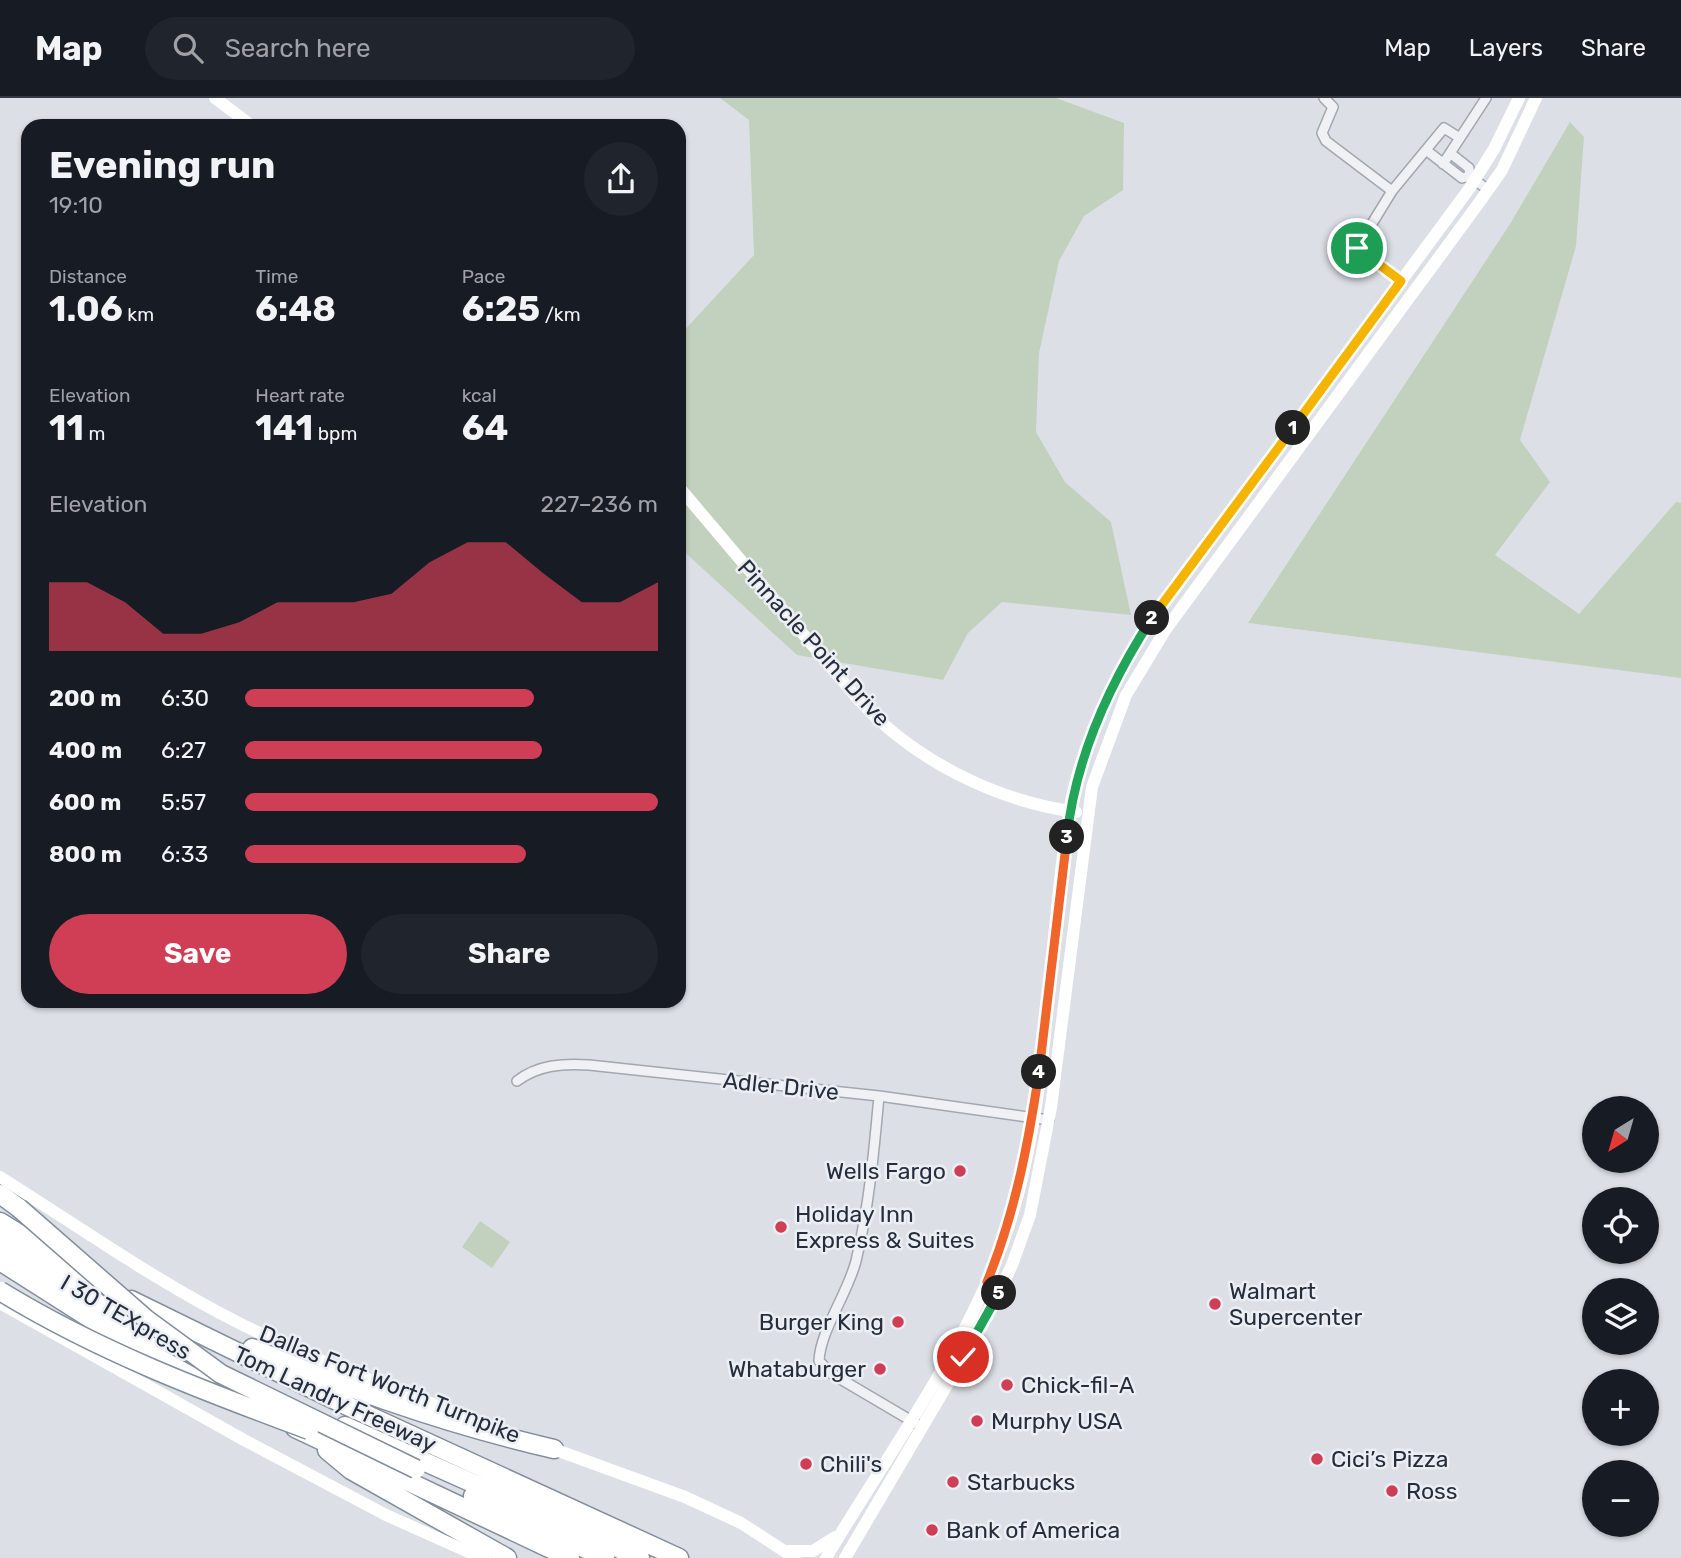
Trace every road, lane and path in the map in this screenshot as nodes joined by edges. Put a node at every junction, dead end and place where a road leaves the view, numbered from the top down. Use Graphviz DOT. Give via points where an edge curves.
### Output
graph roads {
  1 [pos="215,98"];
  2 [pos="1324,98"];
  3 [pos="1486,98"];
  4 [pos="1519,98"];
  5 [pos="1536,98"];
  6 [pos="243,119"];
  7 [pos="1460,138"];
  8 [pos="1426,150"];
  9 [pos="1450,153"];
  10 [pos="1443,164"];
  11 [pos="1472,178"];
  12 [pos="1488,190"];
  13 [pos="1392,191"];
  14 [pos="1401,281"];
  15 [pos="686,495"];
  16 [pos="1069,811"];
  17 [pos="1088,813"];
  18 [pos="516,1081"];
  19 [pos="878,1096"];
  20 [pos="1032,1117"];
  21 [pos="1049,1120"];
  22 [pos="0,1177"];
  23 [pos="0,1194"];
  24 [pos="0,1222"];
  25 [pos="0,1241"];
  26 [pos="0,1261"];
  27 [pos="987,1282"];
  28 [pos="1001,1289"];
  29 [pos="0,1290"];
  30 [pos="0,1303"];
  31 [pos="175,1324"];
  32 [pos="910,1419"];
  33 [pos="922,1427"];
  34 [pos="309,1434"];
  35 [pos="554,1449"];
  36 [pos="416,1469"];
  37 [pos="841,1532"];
  38 [pos="856,1540"];
  39 [pos="782,1550"];
  40 [pos="482,1558"];
  41 [pos="507,1558"];
  42 [pos="570,1558"];
  43 [pos="605,1558"];
  44 [pos="640,1558"];
  45 [pos="679,1558"];
  46 [pos="795,1558"];
  47 [pos="826,1558"];
  48 [pos="845,1558"];
  49 [pos="851,1558"];
  1 -- 6 [label="main road"];
  2 -- 13 [label="street" via="1333,107 1322,133 1326,141"];
  3 -- 7 [label="street"];
  4 -- 11 [label="main road"];
  5 -- 12 [label="main road"];
  7 -- 8 [label="street" via="1444,128"];
  7 -- 9 [label="street"];
  8 -- 10 [label="street"];
  8 -- 13 [label="street"];
  9 -- 10 [label="street"];
  9 -- 11 [label="street" via="1469,167"];
  10 -- 11 [label="street" via="1462,178"];
  11 -- 12 [label="street"];
  11 -- 14 [label="main road"];
  12 -- 17 [label="main road" via="1166,629 1117,716 1092,787"];
  13 -- 14 [label="street" via="1357,248"];
  14 -- 16 [label="main road" via="1131,651 1099,721"];
  15 -- 16 [label="main road, Pinnacle Point Drive" via="857,698 890,729 933,760 972,780 1006,795"];
  16 -- 17 [label="main road, Pinnacle Point Drive"];
  16 -- 20 [label="main road"];
  17 -- 21 [label="main road"];
  18 -- 19 [label="street, Adler Drive" via="527,1073 569,1064"];
  19 -- 20 [label="street, Adler Drive"];
  19 -- 32 [label="street" via="856,1261 821,1345 819,1361 832,1374"];
  20 -- 21 [label="street, Adler Drive"];
  20 -- 27 [label="main road" via="1015,1204"];
  21 -- 28 [label="main road" via="1030,1215"];
  22 -- 35 [label="main road, Dallas Fort Worth Turnpike" via="239,1323 304,1353"];
  23 -- 36 [label="highway, bridge" via="146,1319 221,1374"];
  24 -- 31 [label="highway, Tom Landry Freeway"];
  25 -- 44 [label="highway, I 30 TEXpress" via="115,1314 202,1360"];
  26 -- 34 [label="highway, Tom Landry Freeway" via="155,1356"];
  27 -- 28 [label="main road"];
  27 -- 32 [label="main road"];
  28 -- 33 [label="main road"];
  29 -- 36 [label="highway, bridge" via="122,1358"];
  30 -- 40 [label="main road" via="386,1516"];
  31 -- 35 [label="highway" via="210,1330 322,1378 489,1434"];
  31 -- 45 [label="highway, Tom Landry Freeway"];
  32 -- 33 [label="street"];
  32 -- 37 [label="main road"];
  33 -- 38 [label="main road"];
  34 -- 41 [label="highway" via="351,1470"];
  34 -- 42 [label="highway, Tom Landry Freeway"];
  35 -- 39 [label="main road, Dallas Fort Worth Turnpike" via="685,1497 741,1523"];
  36 -- 43 [label="highway"];
  37 -- 39 [label="main road" via="813,1551"];
  37 -- 47 [label="main road"];
  38 -- 48 [label="main road"];
  38 -- 49 [label="main road"];
  39 -- 46 [label="main road, Dallas Fort Worth Turnpike"];
}
